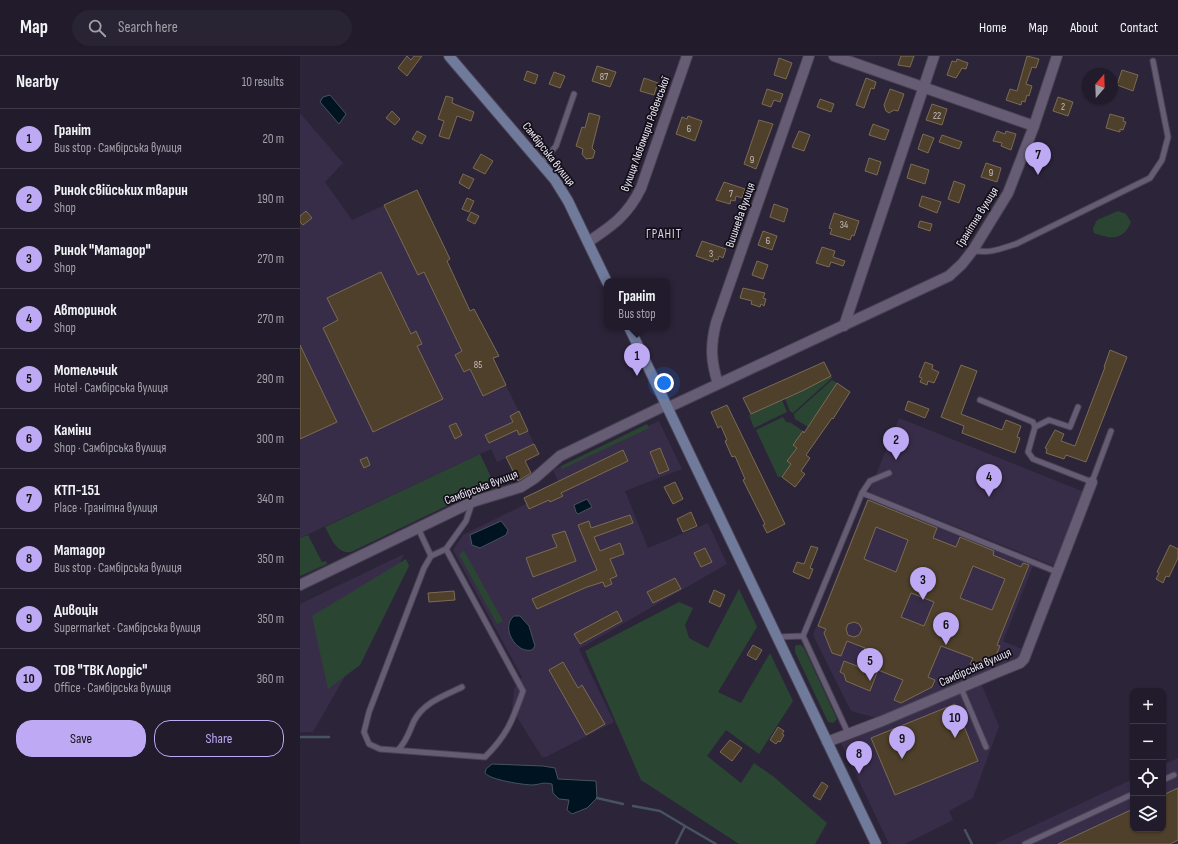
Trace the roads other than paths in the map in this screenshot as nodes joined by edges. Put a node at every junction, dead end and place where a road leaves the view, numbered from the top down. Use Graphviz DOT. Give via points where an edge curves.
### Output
graph roads {
  1 [pos="449,56"];
  2 [pos="687,56"];
  3 [pos="809,56"];
  4 [pos="834,56"];
  5 [pos="934,56"];
  6 [pos="1057,56"];
  7 [pos="1153,61"];
  8 [pos="923,88"];
  9 [pos="574,94"];
  10 [pos="1034,126"];
  11 [pos="542,163"];
  12 [pos="588,242"];
  13 [pos="973,250"];
  14 [pos="605,278"];
  15 [pos="844,326"];
  16 [pos="630,330"];
  17 [pos="718,384"];
  18 [pos="980,400"];
  19 [pos="666,406"];
  20 [pos="1078,407"];
  21 [pos="1035,427"];
  22 [pos="1111,431"];
  23 [pos="889,473"];
  24 [pos="1092,482"];
  25 [pos="862,493"];
  26 [pos="472,502"];
  27 [pos="418,528"];
  28 [pos="446,549"];
  29 [pos="431,556"];
  30 [pos="1058,572"];
  31 [pos="300,585"];
  32 [pos="803,636"];
  33 [pos="777,637"];
  34 [pos="462,687"];
  35 [pos="961,688"];
  36 [pos="848,733"];
  37 [pos="827,742"];
  38 [pos="986,747"];
  39 [pos="398,750"];
  40 [pos="1174,775"];
  41 [pos="1166,779"];
  42 [pos="1130,795"];
  43 [pos="876,844"];
  44 [pos="1025,844"];
  1 -- 11 [label="main road, Самбірська вулиця"];
  2 -- 12 [label="street, вулиця Любомири Ровенської" via="641,188 626,213"];
  3 -- 17 [label="street, Вишнева вулиця" via="716,324 711,352"];
  4 -- 8 [label="street"];
  5 -- 8 [label="street"];
  6 -- 10 [label="street, Гранітна вулиця"];
  7 -- 13 [label="lane" via="1168,137 1162,160 1150,178 1016,244 984,253"];
  8 -- 10 [label="street"];
  8 -- 15 [label="street"];
  9 -- 11 [label="lane" via="556,146"];
  10 -- 13 [label="street, Гранітна вулиця" via="1008,193"];
  11 -- 12 [label="main road, Самбірська вулиця" via="568,200"];
  12 -- 14 [label="main road, Самбірська вулиця"];
  13 -- 15 [label="street, Гранітна вулиця" via="949,276"];
  15 -- 17 [label="street, Гранітна вулиця"];
  16 -- 19 [label="main road"];
  17 -- 19 [label="street, Самбірська вулиця"];
  18 -- 21 [label="lane" via="1031,420"];
  19 -- 26 [label="street, Самбірська вулиця" via="560,456 536,478 521,487"];
  19 -- 33 [label="main road"];
  20 -- 21 [label="lane" via="1070,427 1049,420"];
  21 -- 24 [label="lane" via="1028,448 1030,456"];
  22 -- 24 [label="lane"];
  23 -- 25 [label="lane" via="870,481"];
  24 -- 30 [label="street, Самбірська вулиця"];
  25 -- 30 [label="lane"];
  25 -- 32 [label="lane"];
  26 -- 27 [label="street, Самбірська вулиця"];
  26 -- 28 [label="lane" via="466,521"];
  27 -- 29 [label="lane"];
  27 -- 31 [label="street, Самбірська вулиця"];
  28 -- 29 [label="lane"];
  28 -- 39 [label="lane" via="523,691 510,726 485,757"];
  29 -- 39 [label="lane" via="421,575 369,712 364,732 369,744 380,749"];
  30 -- 35 [label="street, Самбірська вулиця" via="1024,659"];
  32 -- 33 [label="lane"];
  32 -- 36 [label="lane"];
  33 -- 37 [label="main road"];
  34 -- 39 [label="lane" via="427,704 415,719 405,743"];
  35 -- 36 [label="street, Самбірська вулиця"];
  35 -- 38 [label="lane"];
  36 -- 37 [label="street, Самбірська вулиця"];
  37 -- 43 [label="main road"];
  40 -- 41 [label="lane"];
  42 -- 44 [label="lane"];
}
